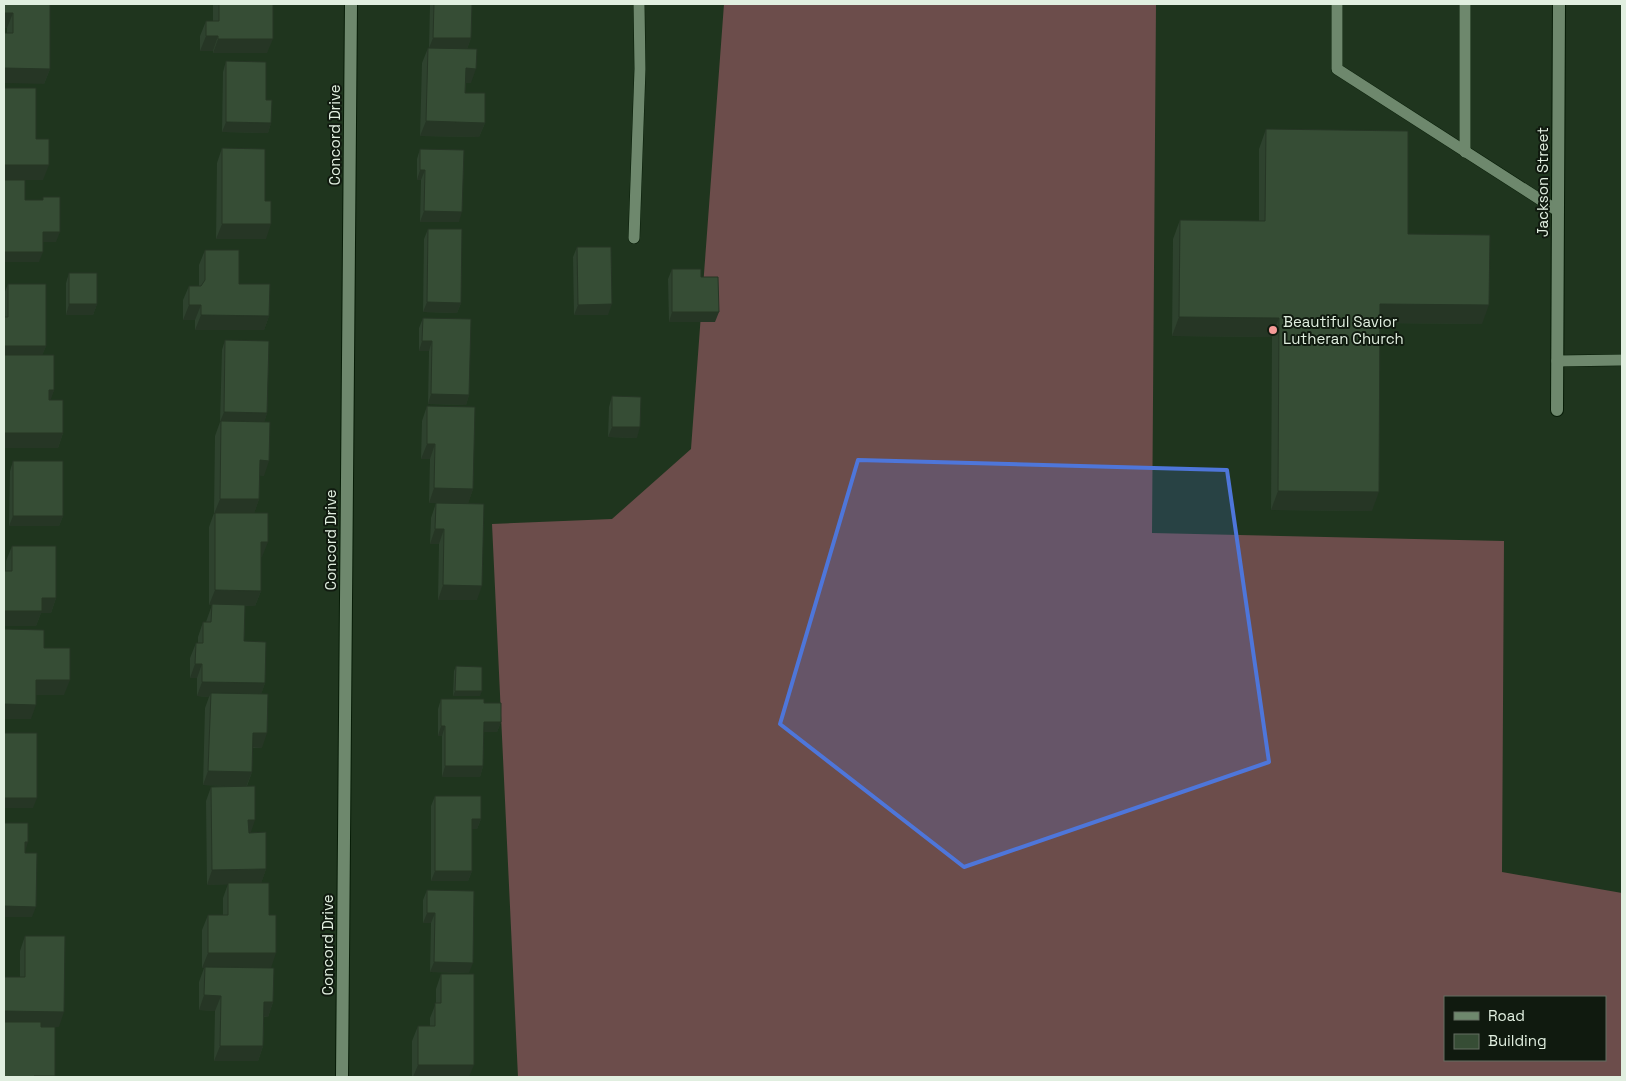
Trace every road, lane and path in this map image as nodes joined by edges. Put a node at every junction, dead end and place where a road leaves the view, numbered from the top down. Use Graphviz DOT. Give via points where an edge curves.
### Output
graph roads {
  1 [pos="351,4"];
  2 [pos="640,4"];
  3 [pos="1337,4"];
  4 [pos="1465,4"];
  5 [pos="1559,4"];
  6 [pos="1465,152"];
  7 [pos="1558,210"];
  8 [pos="634,238"];
  9 [pos="1622,360"];
  10 [pos="1557,361"];
  11 [pos="1557,410"];
  12 [pos="342,1077"];
  1 -- 12 [label="street, Concord Drive"];
  2 -- 8 [label="lane"];
  3 -- 6 [label="lane" via="1337,69"];
  4 -- 6 [label="lane"];
  5 -- 7 [label="street, Jackson Street"];
  6 -- 7 [label="lane"];
  7 -- 10 [label="street, Jackson Street"];
  9 -- 10 [label="lane"];
  10 -- 11 [label="street, Jackson Street"];
}
